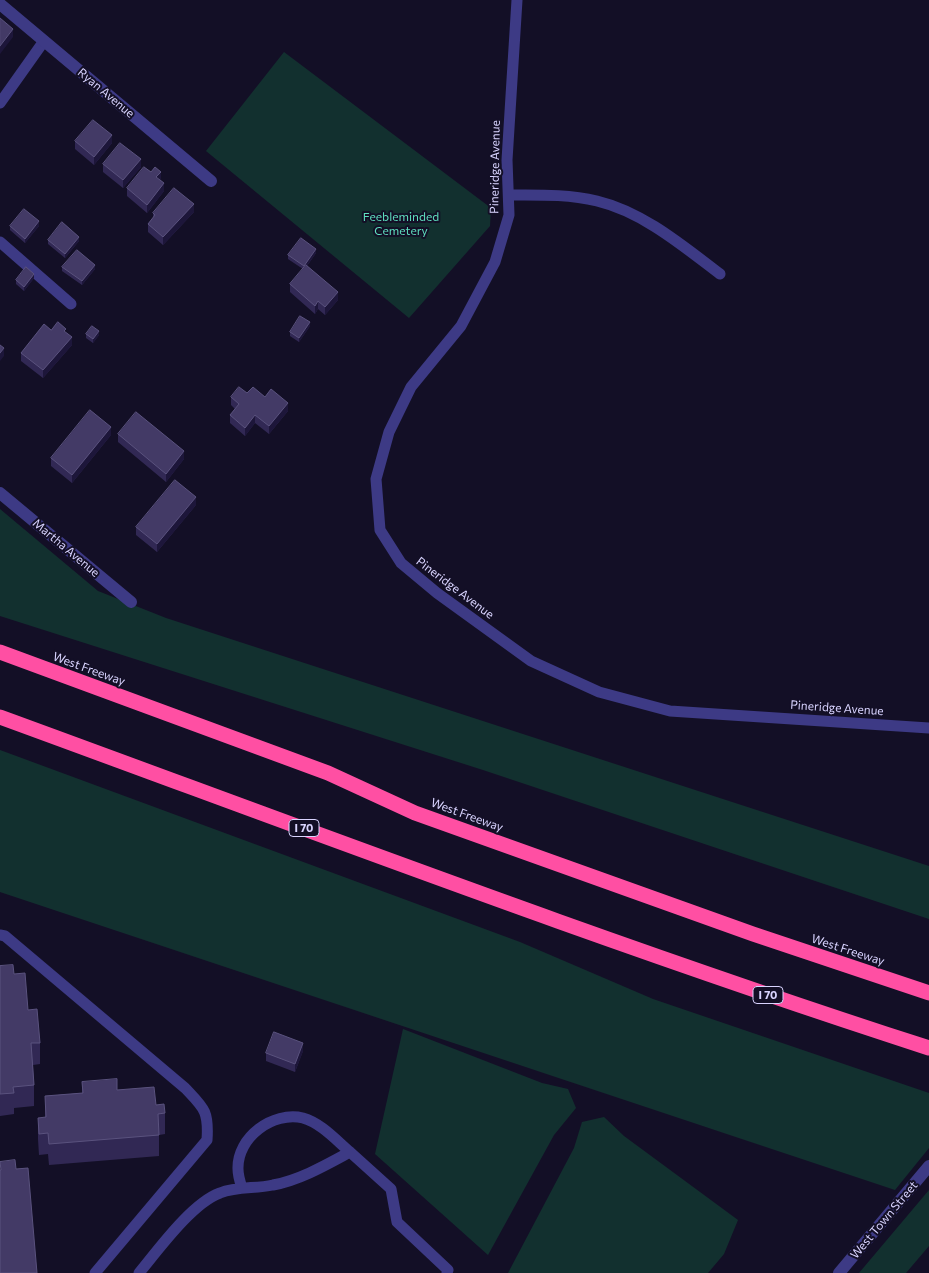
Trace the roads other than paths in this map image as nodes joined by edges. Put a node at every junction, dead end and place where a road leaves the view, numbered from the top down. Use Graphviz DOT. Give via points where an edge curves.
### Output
graph roads {
  1 [pos="517,0"];
  2 [pos="0,4"];
  3 [pos="44,41"];
  4 [pos="0,103"];
  5 [pos="211,181"];
  6 [pos="509,195"];
  7 [pos="0,242"];
  8 [pos="720,274"];
  9 [pos="71,304"];
  10 [pos="0,493"];
  11 [pos="131,602"];
  12 [pos="0,652"];
  13 [pos="0,717"];
  14 [pos="929,728"];
  15 [pos="0,935"];
  16 [pos="900,983"];
  17 [pos="929,986"];
  18 [pos="929,992"];
  19 [pos="929,1048"];
  20 [pos="350,1152"];
  21 [pos="929,1166"];
  22 [pos="242,1188"];
  23 [pos="95,1273"];
  24 [pos="139,1273"];
  25 [pos="447,1273"];
  26 [pos="840,1273"];
  1 -- 6 [label="lane, Pineridge Avenue" via="507,160"];
  2 -- 3 [label="street, Ryan Avenue"];
  3 -- 4 [label="lane"];
  3 -- 5 [label="street, Ryan Avenue"];
  6 -- 8 [label="lane" via="564,195 599,202 677,240"];
  6 -- 14 [label="lane, Pineridge Avenue" via="509,215 494,262 461,326 411,387 389,432 376,478 380,530 401,563 531,661 599,692 670,711"];
  7 -- 9 [label="lane"];
  10 -- 11 [label="street, Martha Avenue"];
  12 -- 16 [label="highway, West Freeway" via="328,773 415,813"];
  13 -- 19 [label="highway, I 70" via="617,942"];
  15 -- 23 [label="lane" via="147,1056 204,1108 207,1140"];
  16 -- 17 [label="highway"];
  16 -- 18 [label="highway, West Freeway"];
  20 -- 22 [label="lane" via="311,1172 277,1184"];
  20 -- 22 [label="lane" via="319,1125 303,1118 283,1117 267,1122 254,1133 240,1154 238,1169"];
  20 -- 25 [label="lane" via="392,1189 397,1222 448,1270"];
  21 -- 26 [label="street, West Town Street"];
  22 -- 24 [label="lane" via="220,1193 204,1202 169,1236"];
}
